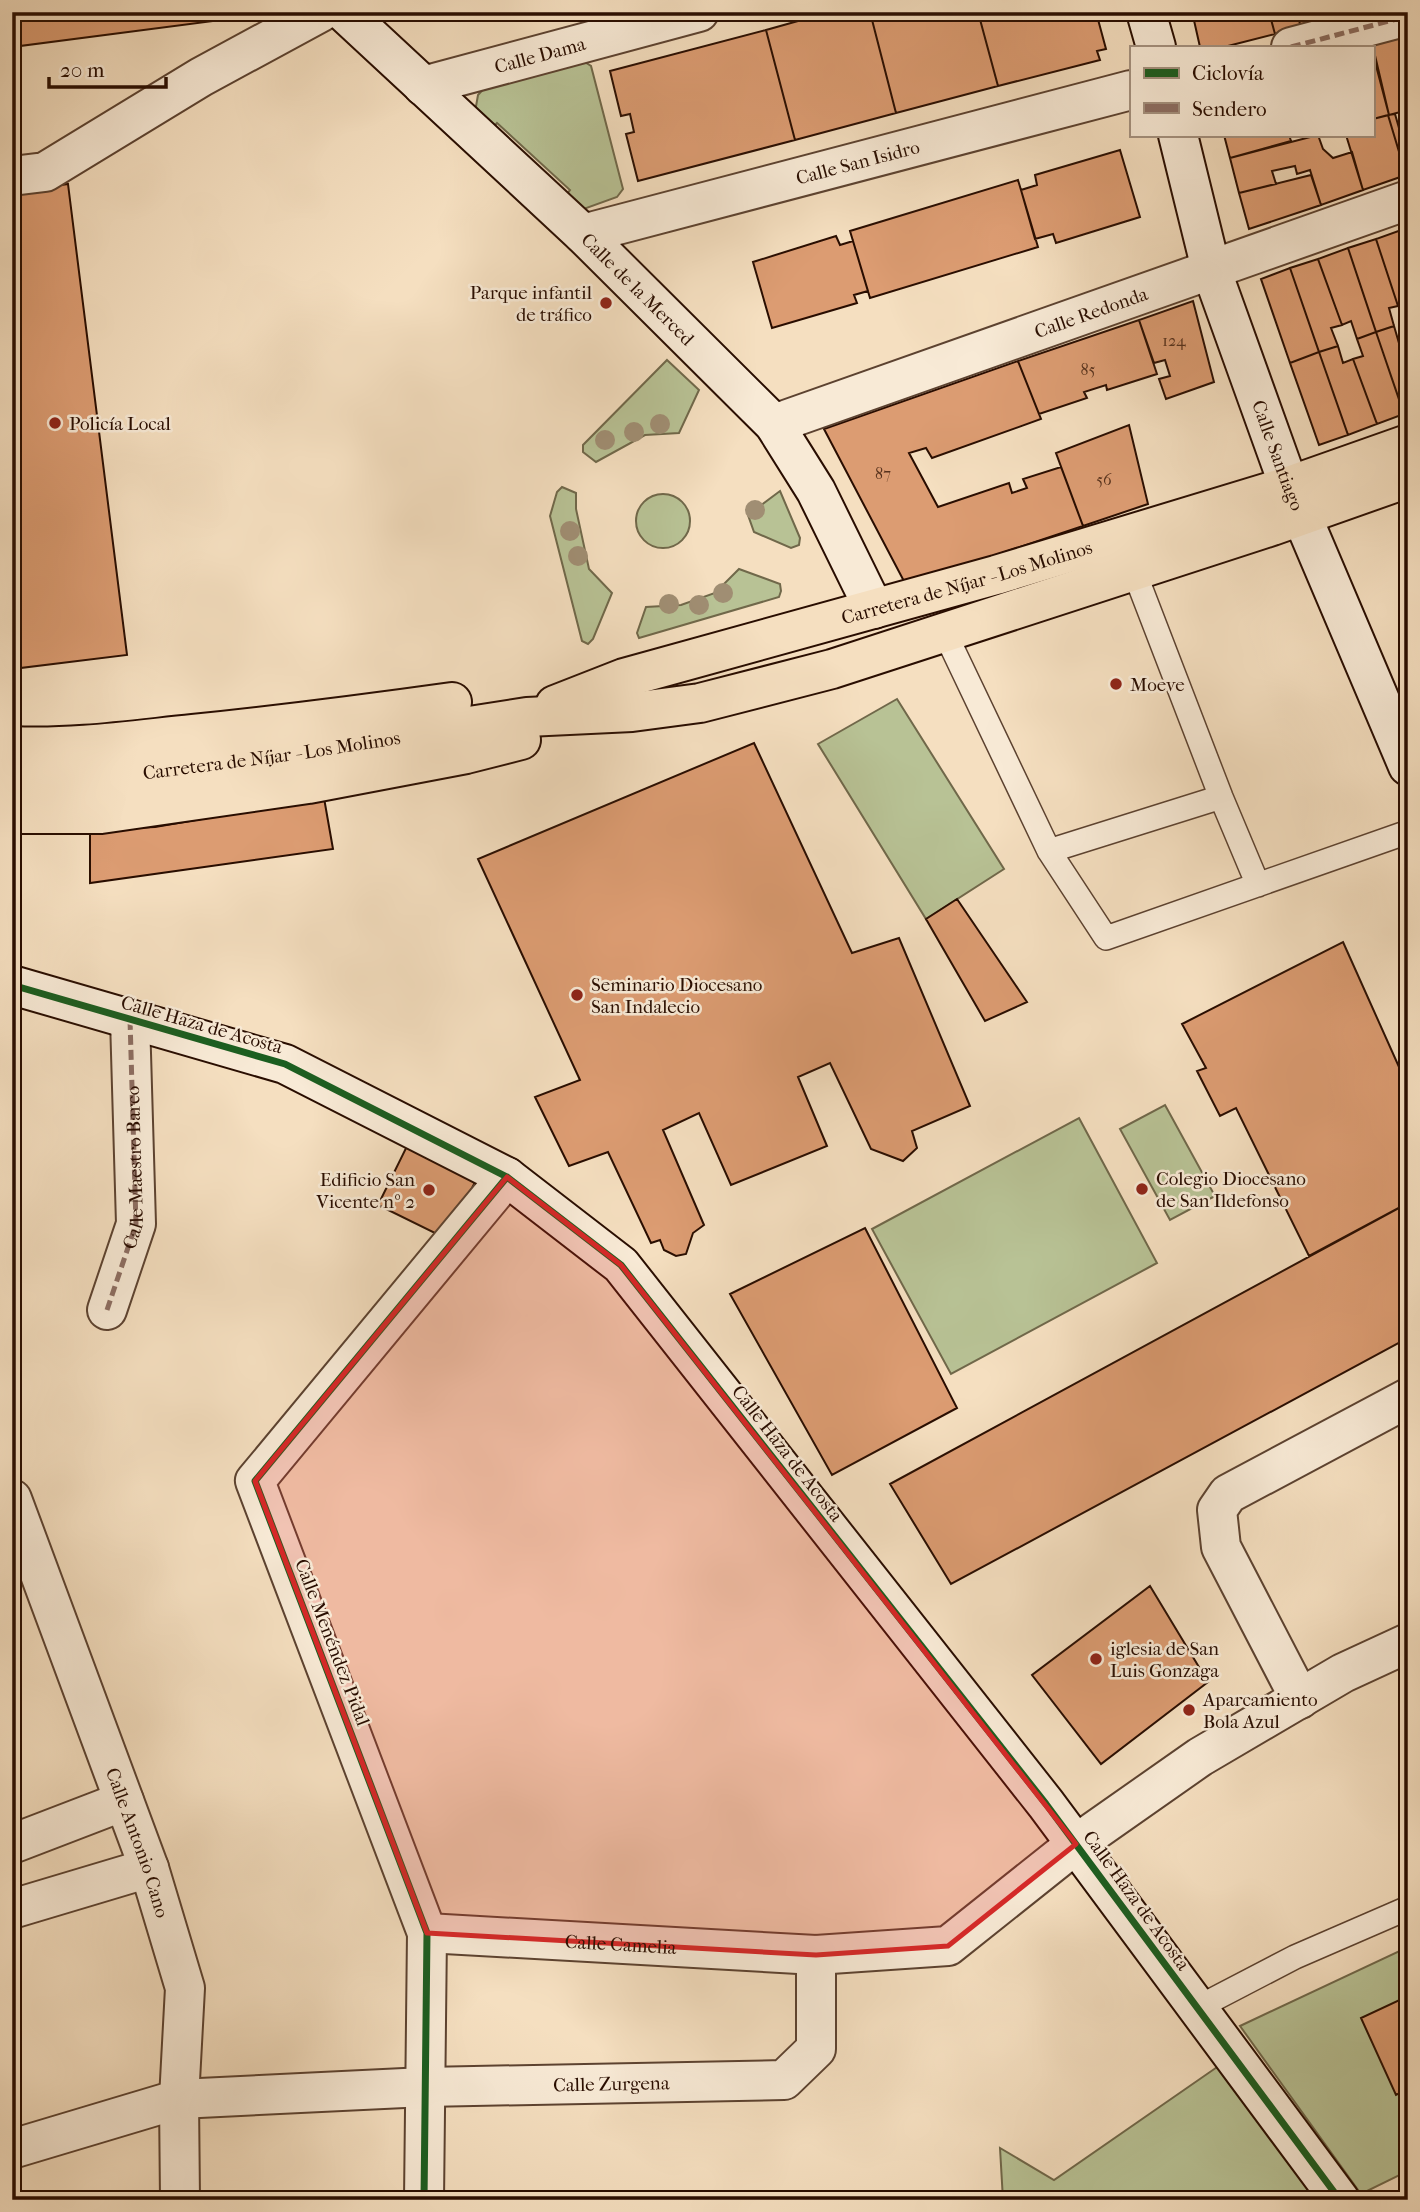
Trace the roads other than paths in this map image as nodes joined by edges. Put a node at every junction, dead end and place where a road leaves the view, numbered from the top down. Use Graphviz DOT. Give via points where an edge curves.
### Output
graph roads {
  1 [pos="321,12"];
  2 [pos="344,12"];
  3 [pos="699,12"];
  4 [pos="1146,12"];
  5 [pos="1408,16"];
  6 [pos="1156,46"];
  7 [pos="1295,46"];
  8 [pos="423,86"];
  9 [pos="1130,90"];
  10 [pos="1178,136"];
  11 [pos="12,176"];
  12 [pos="1408,200"];
  13 [pos="583,234"];
  14 [pos="1211,269"];
  15 [pos="774,424"];
  16 [pos="1408,444"];
  17 [pos="1408,478"];
  18 [pos="1295,501"];
  19 [pos="1212,509"];
  20 [pos="1133,571"];
  21 [pos="874,609"];
  22 [pos="954,630"];
  23 [pos="628,695"];
  24 [pos="12,746"];
  25 [pos="1408,766"];
  26 [pos="12,777"];
  27 [pos="1221,797"];
  28 [pos="12,814"];
  29 [pos="1408,832"];
  30 [pos="1049,851"];
  31 [pos="1258,884"];
  32 [pos="12,985"];
  33 [pos="130,1019"];
  34 [pos="507,1177"];
  35 [pos="107,1310"];
  36 [pos="1408,1398"];
  37 [pos="12,1499"];
  38 [pos="1408,1643"];
  39 [pos="1300,1699"];
  40 [pos="124,1801"];
  41 [pos="12,1844"];
  42 [pos="1076,1844"];
  43 [pos="149,1868"];
  44 [pos="1408,1908"];
  45 [pos="12,1909"];
  46 [pos="427,1933"];
  47 [pos="816,1955"];
  48 [pos="1197,2008"];
  49 [pos="425,2087"];
  50 [pos="179,2099"];
  51 [pos="12,2149"];
  52 [pos="180,2200"];
  53 [pos="424,2200"];
  54 [pos="1340,2200"];
  1 -- 11 [label="street" via="201,77 45,172"];
  2 -- 8 [label="street, Calle de la Merced"];
  3 -- 8 [label="street, Calle Dama"];
  4 -- 6 [label="street"];
  5 -- 7 [label="street"];
  8 -- 13 [label="street, Calle de la Merced"];
  9 -- 13 [label="street, Calle San Isidro"];
  10 -- 14 [label="street, Calle Santiago"];
  12 -- 14 [label="street, Calle Redonda"];
  13 -- 15 [label="street, Calle de la Merced"];
  14 -- 15 [label="street, Calle Redonda"];
  14 -- 18 [label="street, Calle Santiago"];
  15 -- 21 [label="street, Calle de la Merced" via="816,491"];
  16 -- 18 [label="main road, Carretera de Níjar - Los Molinos"];
  17 -- 18 [label="main road, Carretera de Níjar - Los Molinos"];
  18 -- 19 [label="main road, Carretera de Níjar - Los Molinos"];
  18 -- 20 [label="main road, Carretera de Níjar - Los Molinos"];
  18 -- 25 [label="street, Calle Santiago"];
  19 -- 21 [label="main road, Carretera de Níjar - Los Molinos"];
  19 -- 22 [label="lane" via="1084,564 974,601"];
  20 -- 22 [label="main road, Carretera de Níjar - Los Molinos"];
  20 -- 27 [label="lane"];
  21 -- 23 [label="main road, Carretera de Níjar - Los Molinos"];
  22 -- 23 [label="main road, Carretera de Níjar - Los Molinos" via="832,669 700,703"];
  22 -- 30 [label="lane" via="968,681"];
  23 -- 24 [label="main road" via="122,741"];
  23 -- 26 [label="main road, Carretera de Níjar - Los Molinos" via="296,753 108,776"];
  23 -- 28 [label="main road" via="467,754 308,784 101,814"];
  27 -- 30 [label="lane"];
  27 -- 31 [label="lane"];
  29 -- 31 [label="lane"];
  30 -- 31 [label="lane" via="1106,938"];
  32 -- 33 [label="street, Calle Haza de Acosta"];
  33 -- 34 [label="street, Calle Haza de Acosta" via="285,1064"];
  33 -- 35 [label="street, Calle Maestro Barco" via="136,1224"];
  34 -- 42 [label="street, Calle Haza de Acosta" via="621,1265"];
  34 -- 46 [label="street, Calle Menéndez Pidal" via="255,1481"];
  36 -- 39 [label="street" via="1228,1494 1217,1510 1221,1547"];
  37 -- 40 [label="street, Calle Antonio Cano"];
  38 -- 39 [label="street"];
  39 -- 42 [label="street" via="1199,1758"];
  40 -- 41 [label="street"];
  40 -- 43 [label="street, Calle Antonio Cano"];
  42 -- 47 [label="street" via="948,1946"];
  42 -- 48 [label="street, Calle Haza de Acosta"];
  43 -- 45 [label="street"];
  43 -- 50 [label="street, Calle Antonio Cano" via="185,1988"];
  44 -- 48 [label="lane" via="1295,1957"];
  46 -- 47 [label="street, Calle Camelia"];
  46 -- 49 [label="street, Calle Menéndez Pidal"];
  47 -- 49 [label="street, Calle Zurgena" via="816,2049 785,2080"];
  48 -- 54 [label="street, Calle Haza de Acosta"];
  49 -- 50 [label="street, Calle Zurgena"];
  49 -- 53 [label="street, Calle Menéndez Pidal"];
  50 -- 51 [label="street, Calle Zurgena"];
  50 -- 52 [label="street, Calle Antonio Cano"];
}
